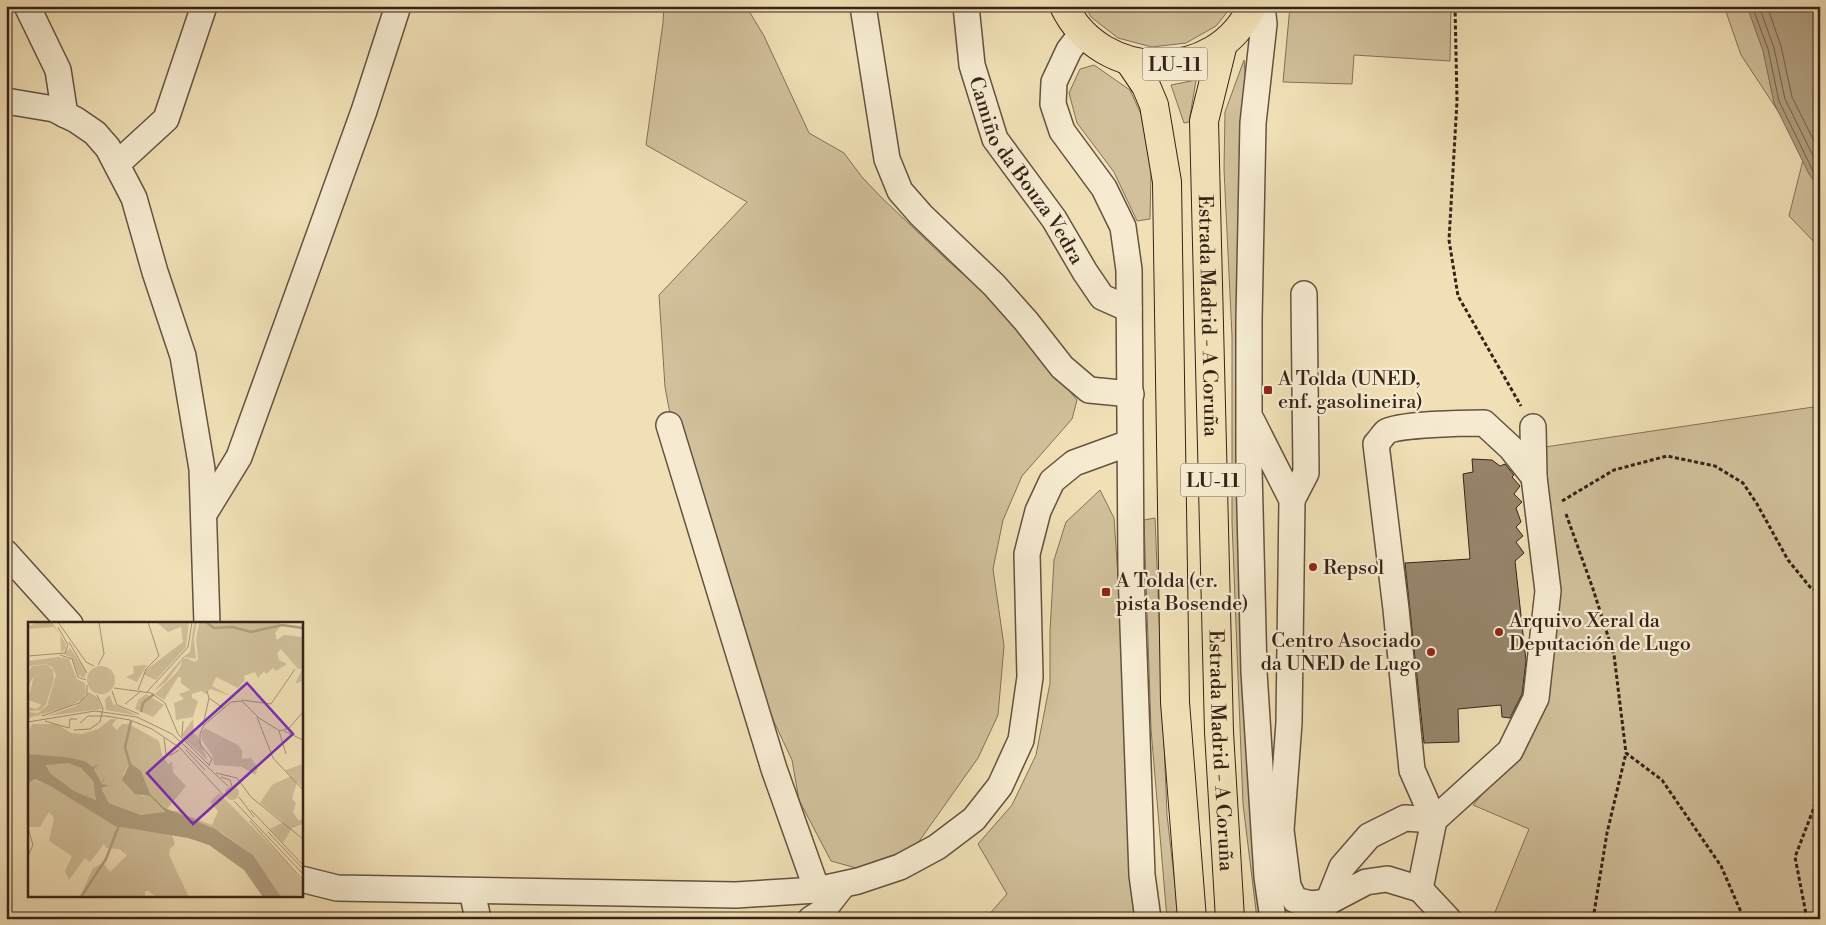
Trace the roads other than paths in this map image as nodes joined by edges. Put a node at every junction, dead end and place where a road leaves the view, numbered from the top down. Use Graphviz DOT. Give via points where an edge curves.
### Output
graph roads {
  1 [pos="27,6"];
  2 [pos="204,6"];
  3 [pos="398,6"];
  4 [pos="863,6"];
  5 [pos="966,6"];
  6 [pos="1064,6"];
  7 [pos="1252,6"];
  8 [pos="1262,6"];
  9 [pos="1082,33"];
  10 [pos="1223,44"];
  11 [pos="1128,61"];
  12 [pos="6,101"];
  13 [pos="65,115"];
  14 [pos="117,164"];
  15 [pos="1304,294"];
  16 [pos="1129,309"];
  17 [pos="1131,394"];
  18 [pos="1249,416"];
  19 [pos="669,425"];
  20 [pos="1533,427"];
  21 [pos="1130,443"];
  22 [pos="1534,477"];
  23 [pos="1292,500"];
  24 [pos="204,514"];
  25 [pos="6,553"];
  26 [pos="68,622"];
  27 [pos="207,622"];
  28 [pos="1434,820"];
  29 [pos="1276,873"];
  30 [pos="302,879"];
  31 [pos="843,885"];
  32 [pos="1420,889"];
  33 [pos="817,890"];
  34 [pos="472,891"];
  35 [pos="1322,911"];
  36 [pos="478,919"];
  37 [pos="811,919"];
  38 [pos="1148,919"];
  39 [pos="1192,919"];
  40 [pos="1230,919"];
  41 [pos="1273,919"];
  42 [pos="1448,919"];
  1 -- 13 [label="street" via="58,70"];
  2 -- 14 [label="street" via="166,119"];
  3 -- 24 [label="street" via="364,111 239,457"];
  4 -- 17 [label="street" via="887,159 900,191 994,285 1062,368 1089,390"];
  5 -- 16 [label="street, Camiño da Bouza Vedra" via="972,65 995,139 1054,219 1102,297"];
  6 -- 9 [label="highway, Estrada Madrid - A Coruña / LU-11"];
  7 -- 10 [label="highway, Estrada Madrid - A Coruña / LU-11" via="1246,18"];
  8 -- 18 [label="street" via="1264,24 1253,123"];
  9 -- 11 [label="highway, Estrada Madrid - A Coruña / LU-11" via="1104,50"];
  9 -- 16 [label="street" via="1069,50 1054,82 1053,104 1062,131 1104,188 1123,227 1129,270"];
  10 -- 11 [label="highway, Estrada Madrid - A Coruña / LU-11" via="1178,64"];
  10 -- 40 [label="highway, Estrada Madrid - A Coruña / LU-11" via="1204,121 1219,732"];
  11 -- 39 [label="highway, Estrada Madrid - A Coruña / LU-11" via="1146,86 1154,105 1167,182 1175,702"];
  12 -- 13 [label="street" via="54,109"];
  13 -- 14 [label="street" via="95,133"];
  14 -- 24 [label="street" via="134,198 183,356 202,470"];
  15 -- 23 [label="street" via="1306,473"];
  16 -- 17 [label="street"];
  17 -- 21 [label="street"];
  18 -- 23 [label="street"];
  18 -- 29 [label="street" via="1254,672"];
  19 -- 33 [label="street" via="774,769"];
  20 -- 22 [label="street"];
  21 -- 31 [label="street" via="1074,463 1052,481 1038,511 1027,554 1030,677 1020,740 1000,786 974,819 937,848 900,867"];
  21 -- 38 [label="street" via="1131,571 1142,875"];
  22 -- 28 [label="street" via="1548,591 1536,698 1510,751"];
  22 -- 28 [label="street" via="1511,448 1484,423 1396,422 1376,444 1412,770"];
  23 -- 29 [label="street" via="1290,723"];
  24 -- 27 [label="street"];
  25 -- 26 [label="street"];
  28 -- 32 [label="street"];
  28 -- 35 [label="street" via="1404,818 1369,836 1342,868"];
  29 -- 35 [label="street" via="1295,900"];
  29 -- 41 [label="street"];
  30 -- 34 [label="street" via="336,888"];
  31 -- 33 [label="street"];
  31 -- 37 [label="street" via="822,912"];
  32 -- 35 [label="street" via="1387,879 1366,882"];
  32 -- 42 [label="street"];
  33 -- 34 [label="street" via="736,895"];
  34 -- 36 [label="street"];
}
